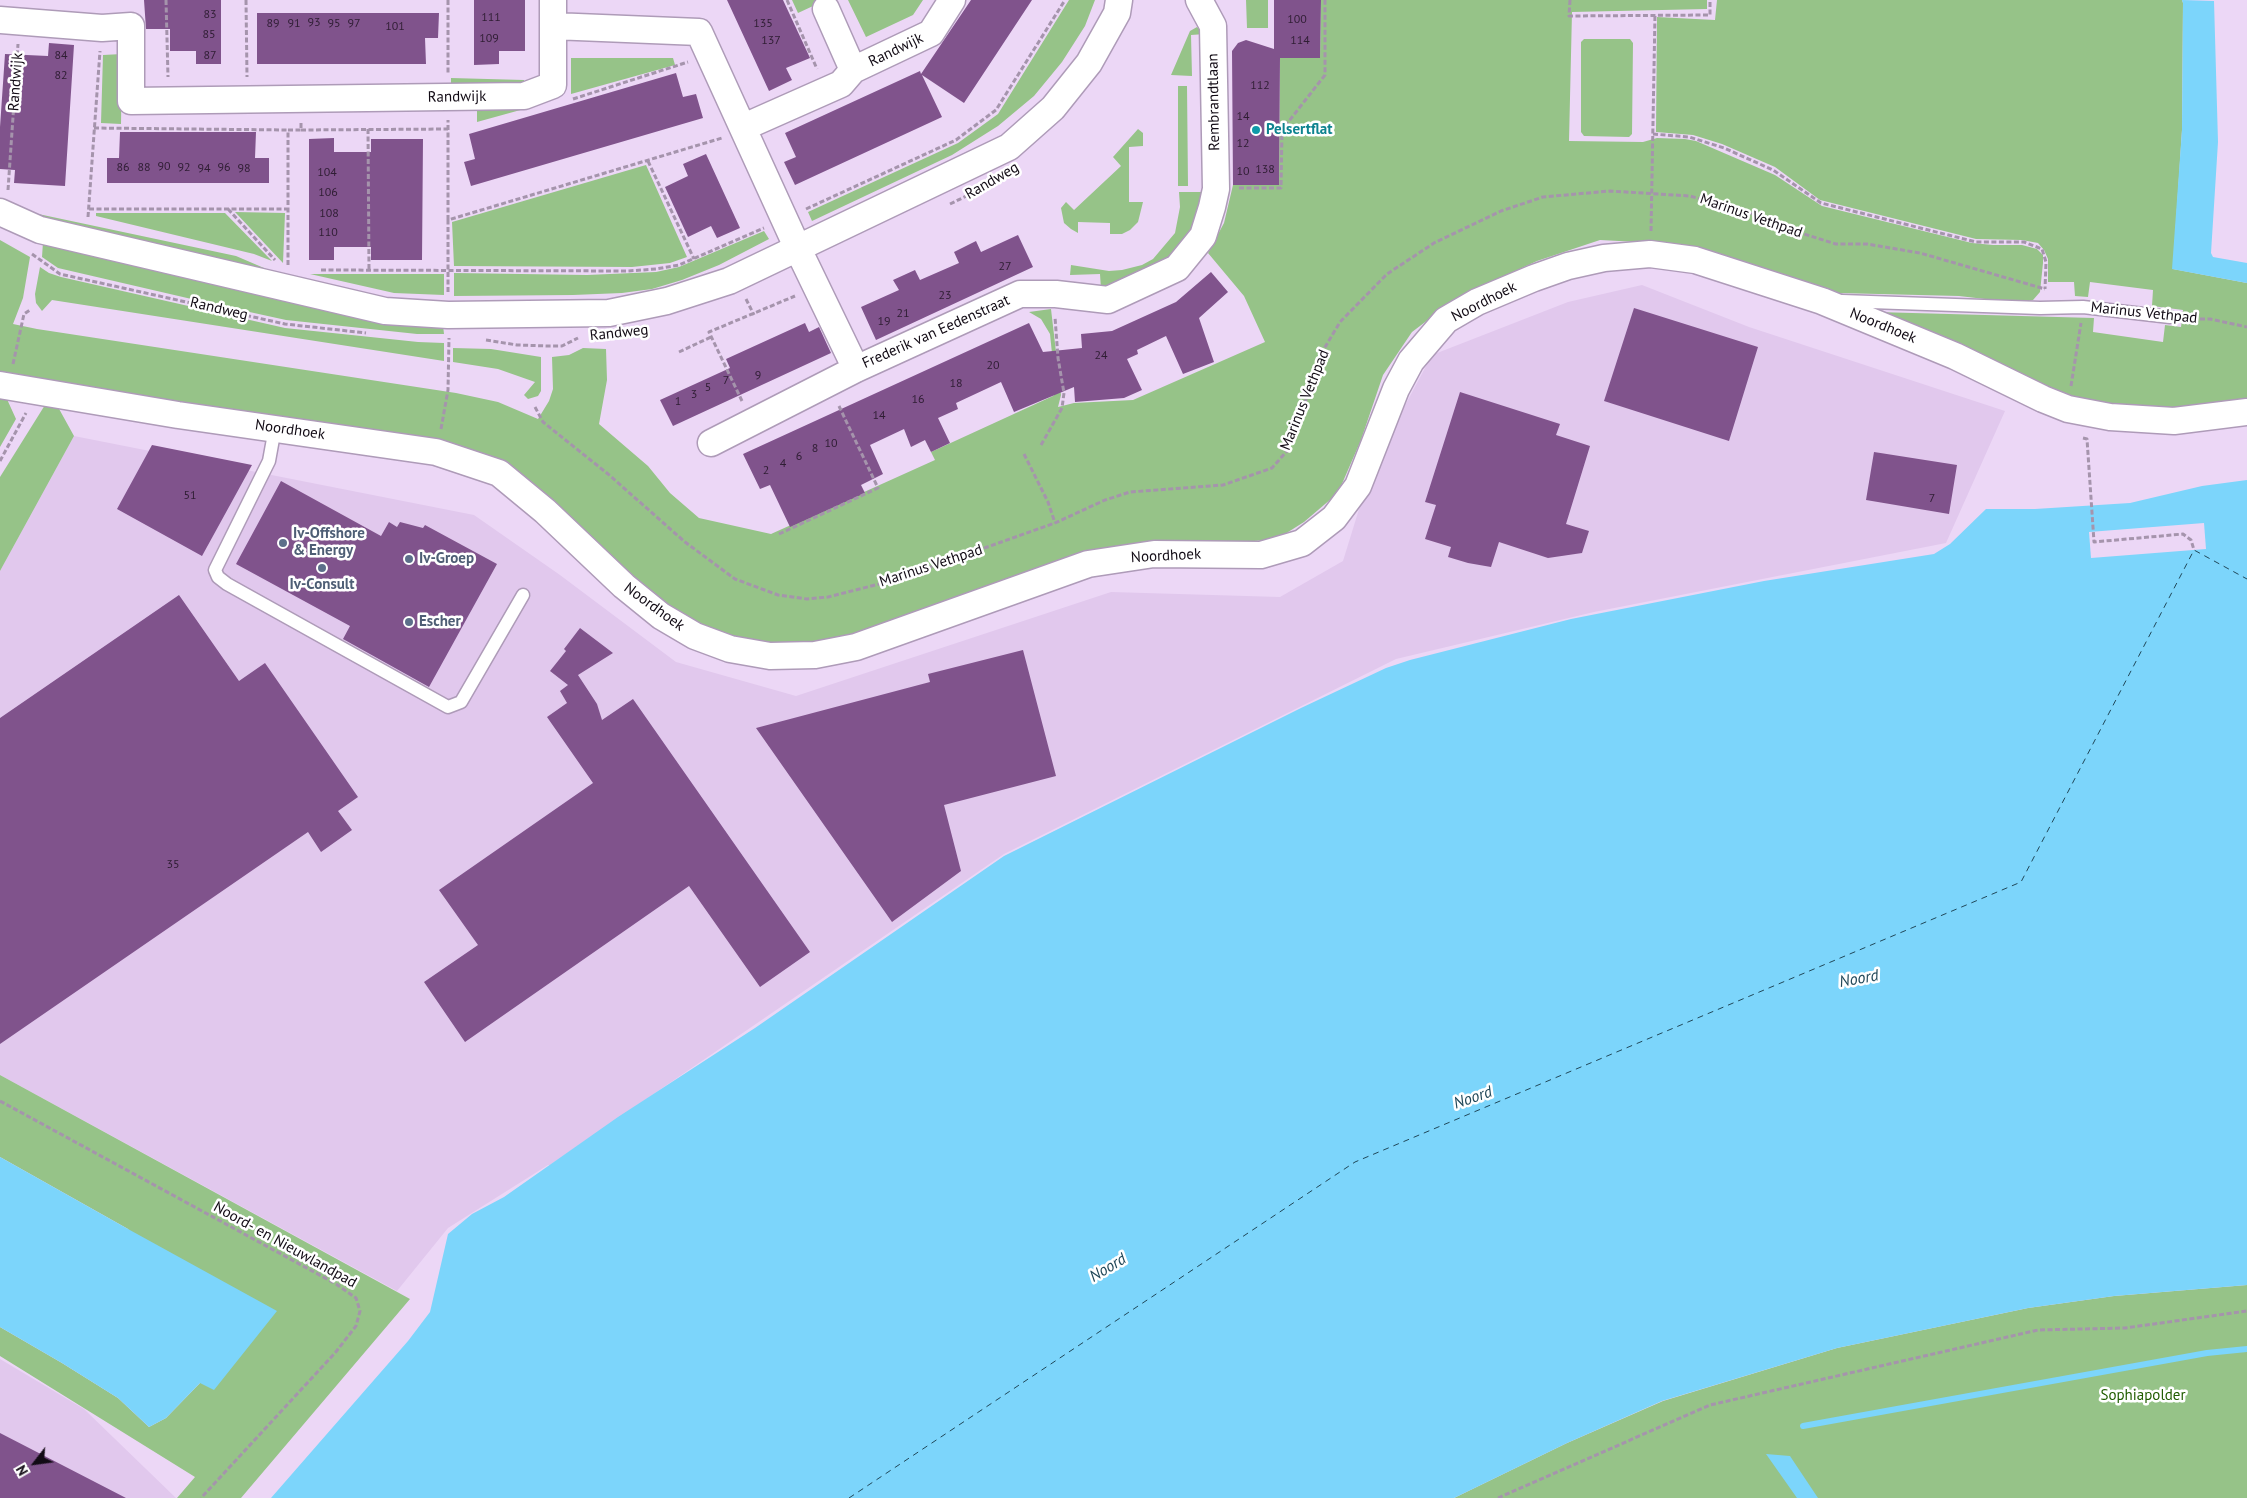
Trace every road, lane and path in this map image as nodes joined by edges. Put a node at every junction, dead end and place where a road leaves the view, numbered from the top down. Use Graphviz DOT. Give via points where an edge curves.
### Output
graph roads {
  1 [pos="166,0"];
  2 [pos="246,0"];
  3 [pos="554,0"];
  4 [pos="787,0"];
  5 [pos="952,0"];
  6 [pos="1065,0"];
  7 [pos="1119,0"];
  8 [pos="1200,0"];
  9 [pos="1325,0"];
  10 [pos="1570,0"];
  11 [pos="1710,1"];
  12 [pos="826,9"];
  13 [pos="1655,14"];
  14 [pos="10,21"];
  15 [pos="554,26"];
  16 [pos="102,28"];
  17 [pos="710,55"];
  18 [pos="852,70"];
  19 [pos="553,85"];
  20 [pos="827,90"];
  21 [pos="301,98"];
  22 [pos="248,99"];
  23 [pos="169,100"];
  24 [pos="744,127"];
  25 [pos="94,128"];
  26 [pos="368,129"];
  27 [pos="448,129"];
  28 [pos="288,130"];
  29 [pos="301,130"];
  30 [pos="1654,134"];
  31 [pos="648,161"];
  32 [pos="995,181"];
  33 [pos="1651,193"];
  34 [pos="1214,198"];
  35 [pos="4,203"];
  36 [pos="944,207"];
  37 [pos="89,209"];
  38 [pos="228,209"];
  39 [pos="288,209"];
  40 [pos="785,218"];
  41 [pos="87,220"];
  42 [pos="1651,237"];
  43 [pos="26,247"];
  44 [pos="798,249"];
  45 [pos="694,259"];
  46 [pos="281,266"];
  47 [pos="320,270"];
  48 [pos="369,270"];
  49 [pos="448,270"];
  50 [pos="288,273"];
  51 [pos="754,294"];
  52 [pos="1056,294"];
  53 [pos="795,296"];
  54 [pos="745,298"];
  55 [pos="1822,301"];
  56 [pos="737,302"];
  57 [pos="2084,307"];
  58 [pos="30,310"];
  59 [pos="754,314"];
  60 [pos="2170,317"];
  61 [pos="2247,326"];
  62 [pos="448,332"];
  63 [pos="371,333"];
  64 [pos="580,337"];
  65 [pos="711,337"];
  66 [pos="484,340"];
  67 [pos="679,352"];
  68 [pos="856,369"];
  69 [pos="2073,377"];
  70 [pos="828,383"];
  71 [pos="4,386"];
  72 [pos="34,392"];
  73 [pos="534,407"];
  74 [pos="2247,412"];
  75 [pos="752,422"];
  76 [pos="275,428"];
  77 [pos="2087,439"];
  78 [pos="711,443"];
  79 [pos="1041,445"];
  80 [pos="436,452"];
  81 [pos="1024,454"];
  82 [pos="0,461"];
  83 [pos="1055,523"];
  84 [pos="779,534"];
  85 [pos="2194,550"];
  86 [pos="522,595"];
  87 [pos="0,1101"];
  88 [pos="2247,1311"];
  89 [pos="202,1498"];
  90 [pos="1498,1498"];
  1 -- 23 [label="path"];
  2 -- 22 [label="path"];
  3 -- 15 [label="street"];
  4 -- 20 [label="path"];
  5 -- 18 [label="street, Randwijk" via="930,33"];
  6 -- 40 [label="path" via="996,110 956,140"];
  7 -- 44 [label="street, Randweg" via="1116,13 1089,63 1053,108 1009,146"];
  8 -- 34 [label="street, Rembrandtlaan" via="1213,26"];
  9 -- 34 [label="path" via="1325,75 1282,130 1281,188"];
  10 -- 13 [label="path" via="1569,16"];
  11 -- 13 [label="path" via="1710,15"];
  12 -- 18 [label="street, Randwijk"];
  13 -- 30 [label="path"];
  14 -- 16 [label="street, Randwijk"];
  14 -- 35 [label="path, Randwijk"];
  15 -- 17 [label="street" via="699,32"];
  15 -- 19 [label="street"];
  16 -- 23 [label="street, Randwijk" via="131,26 131,101"];
  16 -- 25 [label="path"];
  17 -- 19 [label="path" via="568,100"];
  17 -- 24 [label="street"];
  18 -- 20 [label="street, Randwijk" via="841,84"];
  19 -- 21 [label="street, Randwijk" via="524,96"];
  20 -- 24 [label="street, Randwijk"];
  21 -- 22 [label="street, Randwijk"];
  21 -- 29 [label="path"];
  22 -- 23 [label="street, Randwijk"];
  24 -- 31 [label="path" via="717,141"];
  24 -- 40 [label="street"];
  25 -- 28 [label="path"];
  25 -- 37 [label="path"];
  26 -- 27 [label="path"];
  26 -- 29 [label="path"];
  26 -- 48 [label="path"];
  28 -- 29 [label="path"];
  28 -- 39 [label="path"];
  30 -- 33 [label="path"];
  30 -- 33 [label="path, Marinus Vethpad" via="1689,137 1724,148 1773,170 1821,203 1976,242 2024,242 2042,249 2046,262 2045,289 1920,253 1866,244 1836,244 1761,216 1690,196"];
  31 -- 45 [label="path"];
  31 -- 49 [label="path" via="448,220"];
  32 -- 36 [label="path, Randweg"];
  33 -- 42 [label="path"];
  33 -- 83 [label="path, Marinus Vethpad" via="1610,191 1543,197 1501,211 1434,243 1387,274 1340,322 1318,359 1287,451 1272,468 1223,486 1130,492"];
  34 -- 52 [label="street, Frederik van Eedenstraat" via="1203,236 1177,268 1108,300"];
  35 -- 62 [label="street, Randweg" via="40,230 385,312"];
  37 -- 38 [label="path"];
  37 -- 41 [label="path"];
  38 -- 39 [label="path"];
  38 -- 46 [label="path"];
  39 -- 50 [label="path"];
  40 -- 44 [label="street"];
  40 -- 45 [label="path"];
  43 -- 63 [label="path, Randweg" via="60,274 286,324"];
  44 -- 62 [label="street, Randweg" via="720,284 667,301 609,313"];
  44 -- 68 [label="street, Frederik van Eedenstraat"];
  45 -- 49 [label="path" via="679,265 628,272"];
  47 -- 48 [label="path"];
  48 -- 49 [label="path"];
  49 -- 62 [label="path"];
  51 -- 54 [label="path"];
  52 -- 68 [label="street, Frederik van Eedenstraat" via="1020,294"];
  52 -- 79 [label="path" via="1058,358 1064,392 1062,408"];
  53 -- 59 [label="path"];
  54 -- 56 [label="path"];
  54 -- 59 [label="path"];
  55 -- 57 [label="lane, Marinus Vethpad"];
  55 -- 74 [label="street, Noordhoek" via="1956,356 2042,399 2068,408 2110,417 2174,421"];
  55 -- 80 [label="street, Noordhoek" via="1695,260 1650,254 1604,258 1568,266 1477,302 1446,320 1411,361 1396,389 1358,486 1334,518 1302,543 1261,555 1154,554 1088,564 856,647 815,655 770,656 730,649 695,636 661,616 624,586 545,511 499,474"];
  57 -- 60 [label="lane, Marinus Vethpad"];
  57 -- 69 [label="path"];
  58 -- 71 [label="path" via="24,314"];
  59 -- 65 [label="path" via="709,332"];
  60 -- 61 [label="path, Marinus Vethpad" via="2210,319"];
  62 -- 80 [label="path" via="448,390"];
  64 -- 66 [label="path, Randweg" via="562,346"];
  65 -- 67 [label="path"];
  65 -- 75 [label="path"];
  68 -- 70 [label="street, Frederik van Eedenstraat"];
  70 -- 75 [label="street, Frederik van Eedenstraat"];
  70 -- 84 [label="path" via="878,488"];
  71 -- 72 [label="street, Noordhoek"];
  72 -- 76 [label="street, Noordhoek"];
  72 -- 82 [label="path" via="28,410"];
  73 -- 83 [label="path, Marinus Vethpad" via="543,422 685,542 735,579 778,595 807,599 828,597 891,581"];
  75 -- 78 [label="street, Frederik van Eedenstraat"];
  76 -- 80 [label="street, Noordhoek"];
  76 -- 86 [label="lane" via="269,461 215,570 227,584 448,707 461,702"];
  77 -- 85 [label="path" via="2094,542 2183,534 2191,540"];
  81 -- 83 [label="path"];
  87 -- 89 [label="path, Noord- en Nieuwlandpad" via="336,1284 356,1298 360,1311 356,1326"];
  88 -- 90 [label="path" via="2125,1328 2038,1330 1710,1405"];
}
